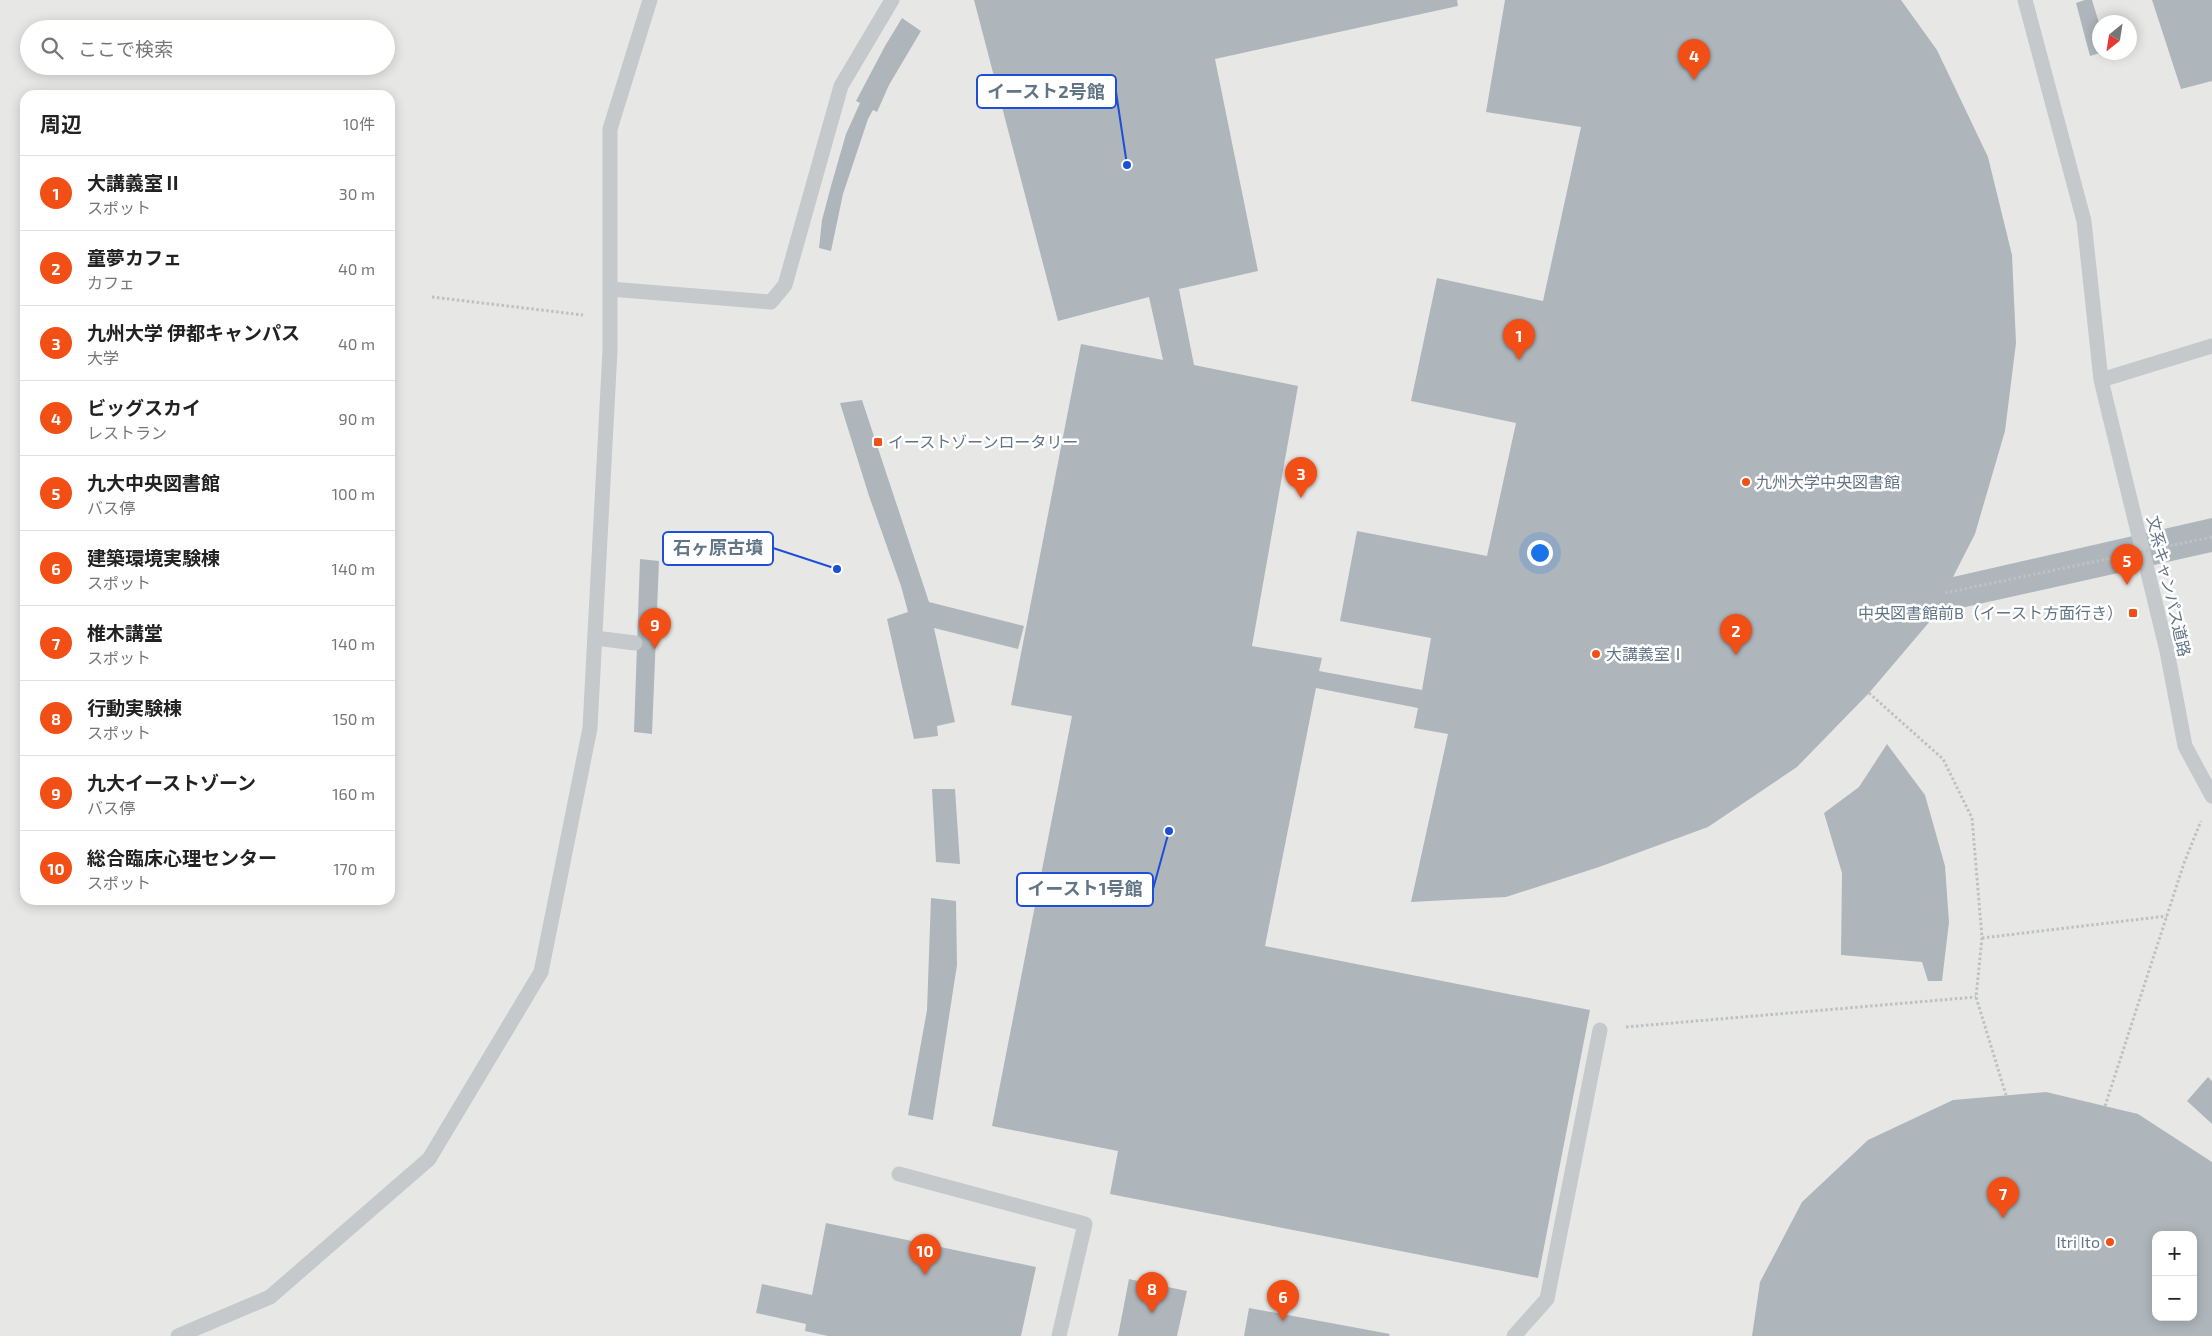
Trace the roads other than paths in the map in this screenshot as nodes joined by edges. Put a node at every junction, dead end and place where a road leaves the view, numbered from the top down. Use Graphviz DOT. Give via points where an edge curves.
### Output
graph roads {
  1 [pos="650,0"];
  2 [pos="892,0"];
  3 [pos="2024,0"];
  4 [pos="610,289"];
  5 [pos="2212,346"];
  6 [pos="2101,380"];
  7 [pos="595,638"];
  8 [pos="635,643"];
  9 [pos="2212,796"];
  10 [pos="1600,1030"];
  11 [pos="899,1174"];
  12 [pos="178,1336"];
  13 [pos="1059,1336"];
  14 [pos="1514,1336"];
  1 -- 4 [label="lane" via="610,129"];
  2 -- 4 [label="lane" via="841,86 785,285 770,302"];
  3 -- 6 [label="lane, 文系キャンパス道路" via="2084,221"];
  4 -- 7 [label="lane"];
  5 -- 6 [label="lane"];
  6 -- 9 [label="lane, 文系キャンパス道路" via="2167,651 2185,746"];
  7 -- 8 [label="lane"];
  7 -- 12 [label="lane" via="590,728 541,972 429,1158 270,1297"];
  10 -- 14 [label="lane" via="1547,1300"];
  11 -- 13 [label="lane" via="1085,1224"];
}
